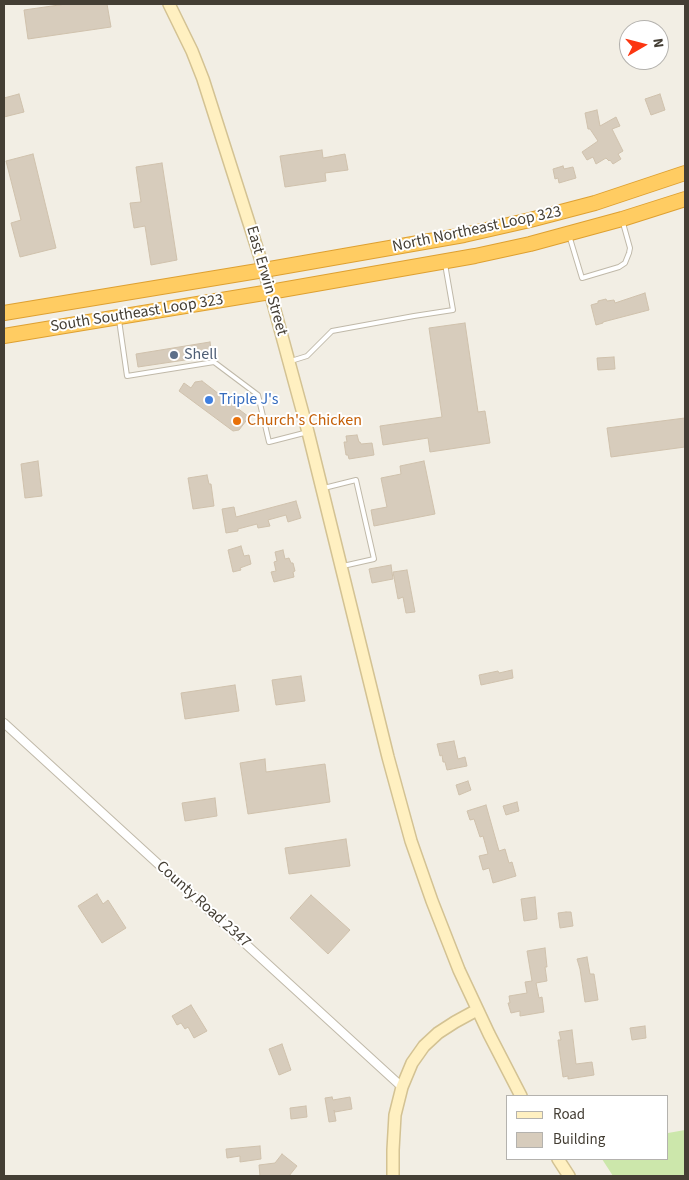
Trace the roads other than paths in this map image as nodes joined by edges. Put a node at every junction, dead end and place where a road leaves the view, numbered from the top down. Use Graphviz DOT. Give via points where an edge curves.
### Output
graph roads {
  1 [pos="169,4"];
  2 [pos="685,173"];
  3 [pos="685,199"];
  4 [pos="622,219"];
  5 [pos="568,233"];
  6 [pos="445,262"];
  7 [pos="264,270"];
  8 [pos="270,292"];
  9 [pos="4,313"];
  10 [pos="119,317"];
  11 [pos="4,336"];
  12 [pos="289,362"];
  13 [pos="308,432"];
  14 [pos="322,489"];
  15 [pos="341,566"];
  16 [pos="4,724"];
  17 [pos="477,1010"];
  18 [pos="402,1087"];
  19 [pos="520,1095"];
  20 [pos="559,1160"];
  21 [pos="393,1176"];
  22 [pos="569,1176"];
  1 -- 7 [label="main road, East Erwin Street" via="203,80"];
  2 -- 7 [label="highway, North Northeast Loop 323" via="594,203 496,228"];
  3 -- 4 [label="highway, North Northeast Loop 323"];
  4 -- 5 [label="highway, North Northeast Loop 323"];
  4 -- 5 [label="lane" via="630,248 625,263 582,278"];
  5 -- 6 [label="highway, North Northeast Loop 323"];
  6 -- 8 [label="highway, North Northeast Loop 323"];
  6 -- 12 [label="lane" via="453,310 332,332 307,356"];
  7 -- 8 [label="main road, East Erwin Street"];
  7 -- 9 [label="highway, South Southeast Loop 323"];
  8 -- 10 [label="highway, South Southeast Loop 323"];
  8 -- 12 [label="main road, East Erwin Street"];
  10 -- 11 [label="highway, South Southeast Loop 323"];
  10 -- 13 [label="lane" via="127,376 214,362 258,395 269,442"];
  12 -- 13 [label="main road, East Erwin Street"];
  13 -- 14 [label="main road, East Erwin Street"];
  14 -- 15 [label="main road, East Erwin Street"];
  14 -- 15 [label="lane" via="356,480 374,559"];
  15 -- 17 [label="main road, East Erwin Street" via="412,841 438,916"];
  16 -- 18 [label="street, County Road 2347"];
  17 -- 18 [label="main road" via="431,1038 412,1063"];
  17 -- 19 [label="main road, East Erwin Street"];
  18 -- 21 [label="main road" via="395,1115"];
  20 -- 22 [label="main road"];
}
